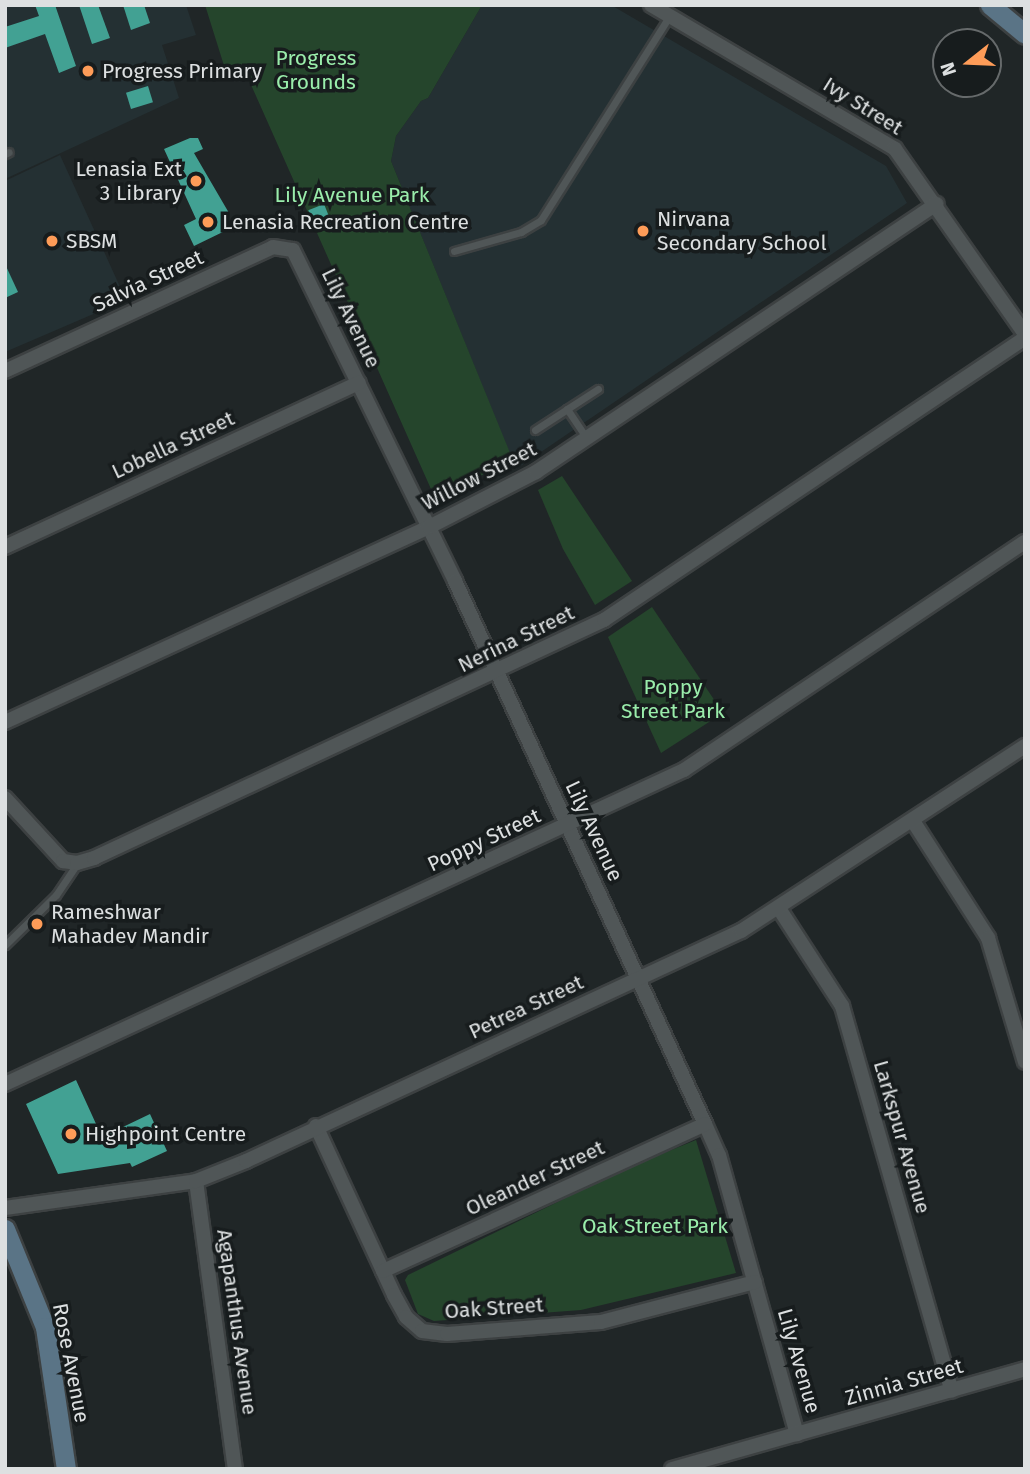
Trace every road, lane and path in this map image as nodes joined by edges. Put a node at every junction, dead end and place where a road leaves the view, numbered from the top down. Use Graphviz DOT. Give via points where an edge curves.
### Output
graph roads {
  1 [pos="651,5"];
  2 [pos="990,5"];
  3 [pos="670,16"];
  4 [pos="1025,34"];
  5 [pos="937,204"];
  6 [pos="454,251"];
  7 [pos="301,265"];
  8 [pos="1025,336"];
  9 [pos="5,371"];
  10 [pos="359,383"];
  11 [pos="598,389"];
  12 [pos="567,409"];
  13 [pos="535,430"];
  14 [pos="587,439"];
  15 [pos="429,527"];
  16 [pos="1025,542"];
  17 [pos="5,547"];
  18 [pos="497,673"];
  19 [pos="5,722"];
  20 [pos="1025,746"];
  21 [pos="5,798"];
  22 [pos="914,821"];
  23 [pos="568,824"];
  24 [pos="77,863"];
  25 [pos="780,910"];
  26 [pos="5,945"];
  27 [pos="638,978"];
  28 [pos="1025,1062"];
  29 [pos="5,1084"];
  30 [pos="705,1124"];
  31 [pos="316,1126"];
  32 [pos="196,1181"];
  33 [pos="5,1208"];
  34 [pos="5,1229"];
  35 [pos="383,1272"];
  36 [pos="755,1282"];
  37 [pos="1025,1369"];
  38 [pos="952,1391"];
  39 [pos="797,1434"];
  40 [pos="66,1469"];
  41 [pos="236,1469"];
  42 [pos="672,1469"];
  1 -- 3 [label="street, Ivy Street"];
  2 -- 4 [label="street"];
  3 -- 5 [label="street, Ivy Street" via="884,140 905,159"];
  3 -- 6 [label="lane" via="541,220 521,232"];
  5 -- 8 [label="street, Ivy Street"];
  5 -- 14 [label="street, Willow Street"];
  7 -- 9 [label="street, Salvia Street" via="290,248 273,247"];
  7 -- 10 [label="street, Lily Avenue"];
  8 -- 18 [label="street, Nerina Street" via="618,612"];
  10 -- 15 [label="street, Lily Avenue"];
  10 -- 17 [label="street, Lobella Street"];
  11 -- 12 [label="lane"];
  12 -- 13 [label="lane"];
  12 -- 14 [label="lane"];
  14 -- 15 [label="street, Willow Street" via="525,478"];
  15 -- 18 [label="street, Lily Avenue"];
  15 -- 19 [label="street, Willow Street"];
  16 -- 23 [label="street, Poppy Street" via="684,770"];
  18 -- 23 [label="street, Lily Avenue"];
  18 -- 24 [label="street, Nerina Street"];
  20 -- 22 [label="street, Petrea Street"];
  21 -- 24 [label="street" via="55,854"];
  22 -- 25 [label="street, Petrea Street"];
  22 -- 28 [label="street" via="988,939"];
  23 -- 27 [label="street, Lily Avenue"];
  23 -- 29 [label="street, Poppy Street"];
  24 -- 26 [label="lane" via="56,895"];
  25 -- 27 [label="street, Petrea Street"];
  25 -- 38 [label="street, Larkspur Avenue" via="842,1006"];
  27 -- 30 [label="street, Lily Avenue"];
  27 -- 31 [label="street, Petrea Street"];
  30 -- 35 [label="street, Oleander Street"];
  30 -- 36 [label="street, Lily Avenue"];
  31 -- 32 [label="street, Petrea Street"];
  31 -- 35 [label="street, Oak Street"];
  32 -- 33 [label="street, Petrea Street"];
  32 -- 41 [label="street, Agapanthus Avenue"];
  34 -- 40 [label="street, Rose Avenue" via="45,1327"];
  35 -- 36 [label="street, Oak Street" via="414,1326 447,1334 601,1322"];
  36 -- 39 [label="street, Lily Avenue"];
  37 -- 38 [label="street, Zinnia Street"];
  38 -- 39 [label="street, Zinnia Street"];
  39 -- 42 [label="street, Zinnia Street"];
}
